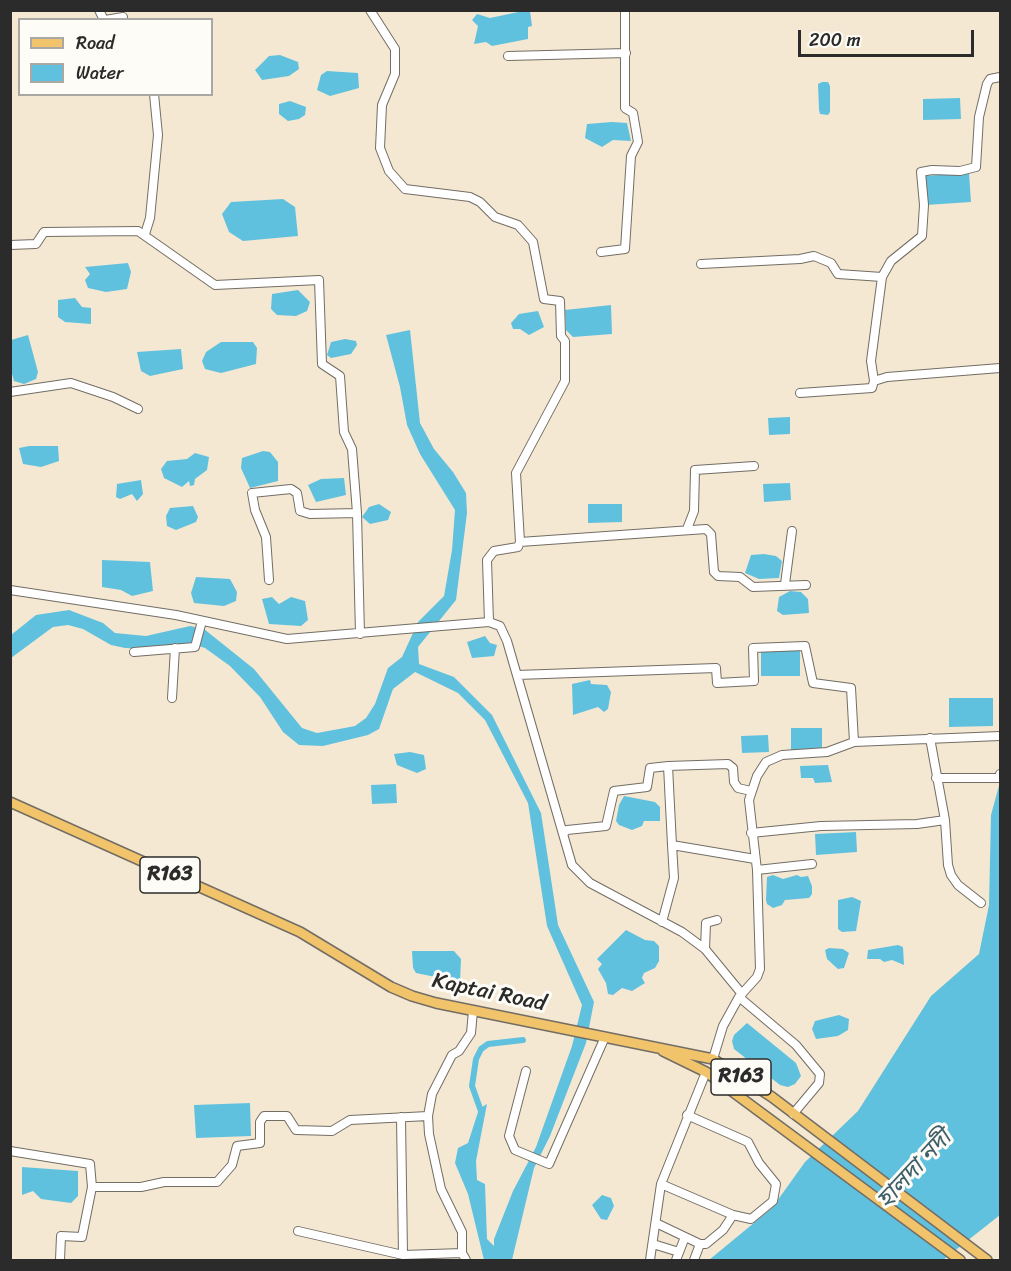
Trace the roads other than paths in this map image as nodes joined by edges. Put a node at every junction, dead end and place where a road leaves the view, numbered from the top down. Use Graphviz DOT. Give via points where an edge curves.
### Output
graph roads {
  1 [pos="370,10"];
  2 [pos="625,10"];
  3 [pos="626,52"];
  4 [pos="508,56"];
  5 [pos="1000,77"];
  6 [pos="154,96"];
  7 [pos="146,234"];
  8 [pos="10,245"];
  9 [pos="601,252"];
  10 [pos="701,264"];
  11 [pos="882,277"];
  12 [pos="1000,368"];
  13 [pos="874,381"];
  14 [pos="10,392"];
  15 [pos="800,393"];
  16 [pos="138,409"];
  17 [pos="754,466"];
  18 [pos="357,513"];
  19 [pos="687,529"];
  20 [pos="792,531"];
  21 [pos="520,542"];
  22 [pos="269,580"];
  23 [pos="785,584"];
  24 [pos="806,585"];
  25 [pos="10,591"];
  26 [pos="489,622"];
  27 [pos="201,624"];
  28 [pos="360,634"];
  29 [pos="175,648"];
  30 [pos="134,652"];
  31 [pos="517,675"];
  32 [pos="172,698"];
  33 [pos="1000,736"];
  34 [pos="930,738"];
  35 [pos="854,742"];
  36 [pos="668,766"];
  37 [pos="1000,774"];
  38 [pos="936,778"];
  39 [pos="751,791"];
  40 [pos="10,802"];
  41 [pos="945,820"];
  42 [pos="564,833"];
  43 [pos="751,833"];
  44 [pos="672,845"];
  45 [pos="755,859"];
  46 [pos="812,864"];
  47 [pos="757,870"];
  48 [pos="981,903"];
  49 [pos="717,920"];
  50 [pos="662,922"];
  51 [pos="705,949"];
  52 [pos="740,995"];
  53 [pos="473,1011"];
  54 [pos="605,1037"];
  55 [pos="652,1046"];
  56 [pos="713,1059"];
  57 [pos="526,1071"];
  58 [pos="706,1072"];
  59 [pos="793,1114"];
  60 [pos="687,1115"];
  61 [pos="428,1116"];
  62 [pos="401,1117"];
  63 [pos="10,1151"];
  64 [pos="661,1184"];
  65 [pos="92,1187"];
  66 [pos="733,1215"];
  67 [pos="656,1223"];
  68 [pos="298,1231"];
  69 [pos="685,1237"];
  70 [pos="653,1244"];
  71 [pos="700,1244"];
  72 [pos="403,1255"];
  73 [pos="678,1256"];
  74 [pos="464,1257"];
  75 [pos="958,1259"];
  76 [pos="60,1260"];
  77 [pos="650,1260"];
  78 [pos="694,1260"];
  79 [pos="987,1260"];
  1 -- 21 [label="street" via="394,49 395,74 382,105 380,148 389,171 405,189 470,198 495,217 518,225 533,242 544,299 560,301 565,381 516,473"];
  2 -- 3 [label="street"];
  3 -- 4 [label="street"];
  3 -- 9 [label="street" via="625,108 633,113 638,142 631,156 625,249"];
  5 -- 11 [label="street" via="987,84 979,117 976,167 921,172 922,236 891,261"];
  6 -- 7 [label="street" via="158,135"];
  7 -- 8 [label="street" via="44,232 36,244"];
  7 -- 18 [label="street" via="215,285 319,280 322,364 340,376 341,414 352,449"];
  10 -- 11 [label="street" via="814,256 831,263 838,274"];
  11 -- 13 [label="street" via="871,361"];
  12 -- 13 [label="street"];
  13 -- 15 [label="street" via="873,388"];
  14 -- 16 [label="street" via="71,383"];
  17 -- 19 [label="street" via="695,470 694,511"];
  18 -- 22 [label="street" via="300,511 297,493 291,489 252,493 266,537"];
  18 -- 28 [label="street"];
  19 -- 21 [label="street"];
  19 -- 23 [label="street" via="706,529 711,534 714,572 718,576 740,577 753,587"];
  20 -- 23 [label="street"];
  21 -- 26 [label="street" via="518,547 494,551 487,560"];
  23 -- 24 [label="street"];
  25 -- 27 [label="street"];
  26 -- 28 [label="street"];
  26 -- 31 [label="street" via="500,626"];
  27 -- 28 [label="street" via="287,639"];
  27 -- 29 [label="street" via="195,647"];
  29 -- 30 [label="street"];
  29 -- 32 [label="street"];
  31 -- 35 [label="street" via="716,668 717,683 754,681 753,648 805,646 813,683 851,688"];
  31 -- 42 [label="street"];
  33 -- 34 [label="street"];
  34 -- 35 [label="street"];
  34 -- 38 [label="street"];
  35 -- 39 [label="street" via="827,752 773,757 766,762"];
  36 -- 39 [label="street" via="728,764 733,768 738,788"];
  36 -- 42 [label="street" via="650,768 648,787 614,791 606,826"];
  36 -- 44 [label="street"];
  37 -- 38 [label="street" via="999,778"];
  38 -- 41 [label="street"];
  39 -- 43 [label="street"];
  40 -- 53 [label="main road, Kaptai Road / R163" via="300,932 391,987"];
  41 -- 43 [label="street"];
  41 -- 48 [label="street" via="951,875"];
  42 -- 50 [label="street" via="572,865 579,875"];
  43 -- 45 [label="street"];
  44 -- 45 [label="street"];
  44 -- 50 [label="street" via="674,878"];
  45 -- 47 [label="street"];
  46 -- 47 [label="street"];
  47 -- 52 [label="street" via="760,969"];
  49 -- 51 [label="street" via="706,923"];
  50 -- 51 [label="street"];
  51 -- 52 [label="street"];
  52 -- 56 [label="street" via="723,1026"];
  52 -- 59 [label="street" via="796,1045 820,1074 819,1083"];
  53 -- 54 [label="main road, Kaptai Road / R163"];
  53 -- 61 [label="street" via="471,1033 452,1055 432,1094"];
  54 -- 55 [label="main road, Kaptai Road / R163"];
  54 -- 57 [label="street" via="549,1164 515,1150 509,1136"];
  55 -- 56 [label="main road, R163"];
  55 -- 58 [label="main road, R163"];
  56 -- 59 [label="main road, R163"];
  58 -- 60 [label="street"];
  58 -- 75 [label="main road, R163"];
  59 -- 79 [label="main road, R163"];
  60 -- 64 [label="street"];
  60 -- 66 [label="street" via="748,1142 776,1184 773,1201 763,1212 751,1219"];
  61 -- 62 [label="street"];
  61 -- 74 [label="street" via="441,1189 462,1233"];
  62 -- 65 [label="street" via="350,1120 332,1131 296,1130 286,1116 264,1116 260,1122 260,1143 237,1146 232,1165 217,1182"];
  62 -- 72 [label="street"];
  63 -- 65 [label="street" via="90,1164"];
  64 -- 66 [label="street"];
  64 -- 67 [label="street"];
  65 -- 76 [label="street" via="82,1237 61,1236"];
  66 -- 71 [label="street" via="723,1230 706,1244"];
  67 -- 69 [label="street"];
  67 -- 70 [label="street"];
  68 -- 72 [label="street"];
  69 -- 71 [label="street"];
  69 -- 73 [label="street"];
  70 -- 73 [label="street"];
  70 -- 77 [label="street"];
  71 -- 78 [label="street"];
  72 -- 74 [label="street"];
}
